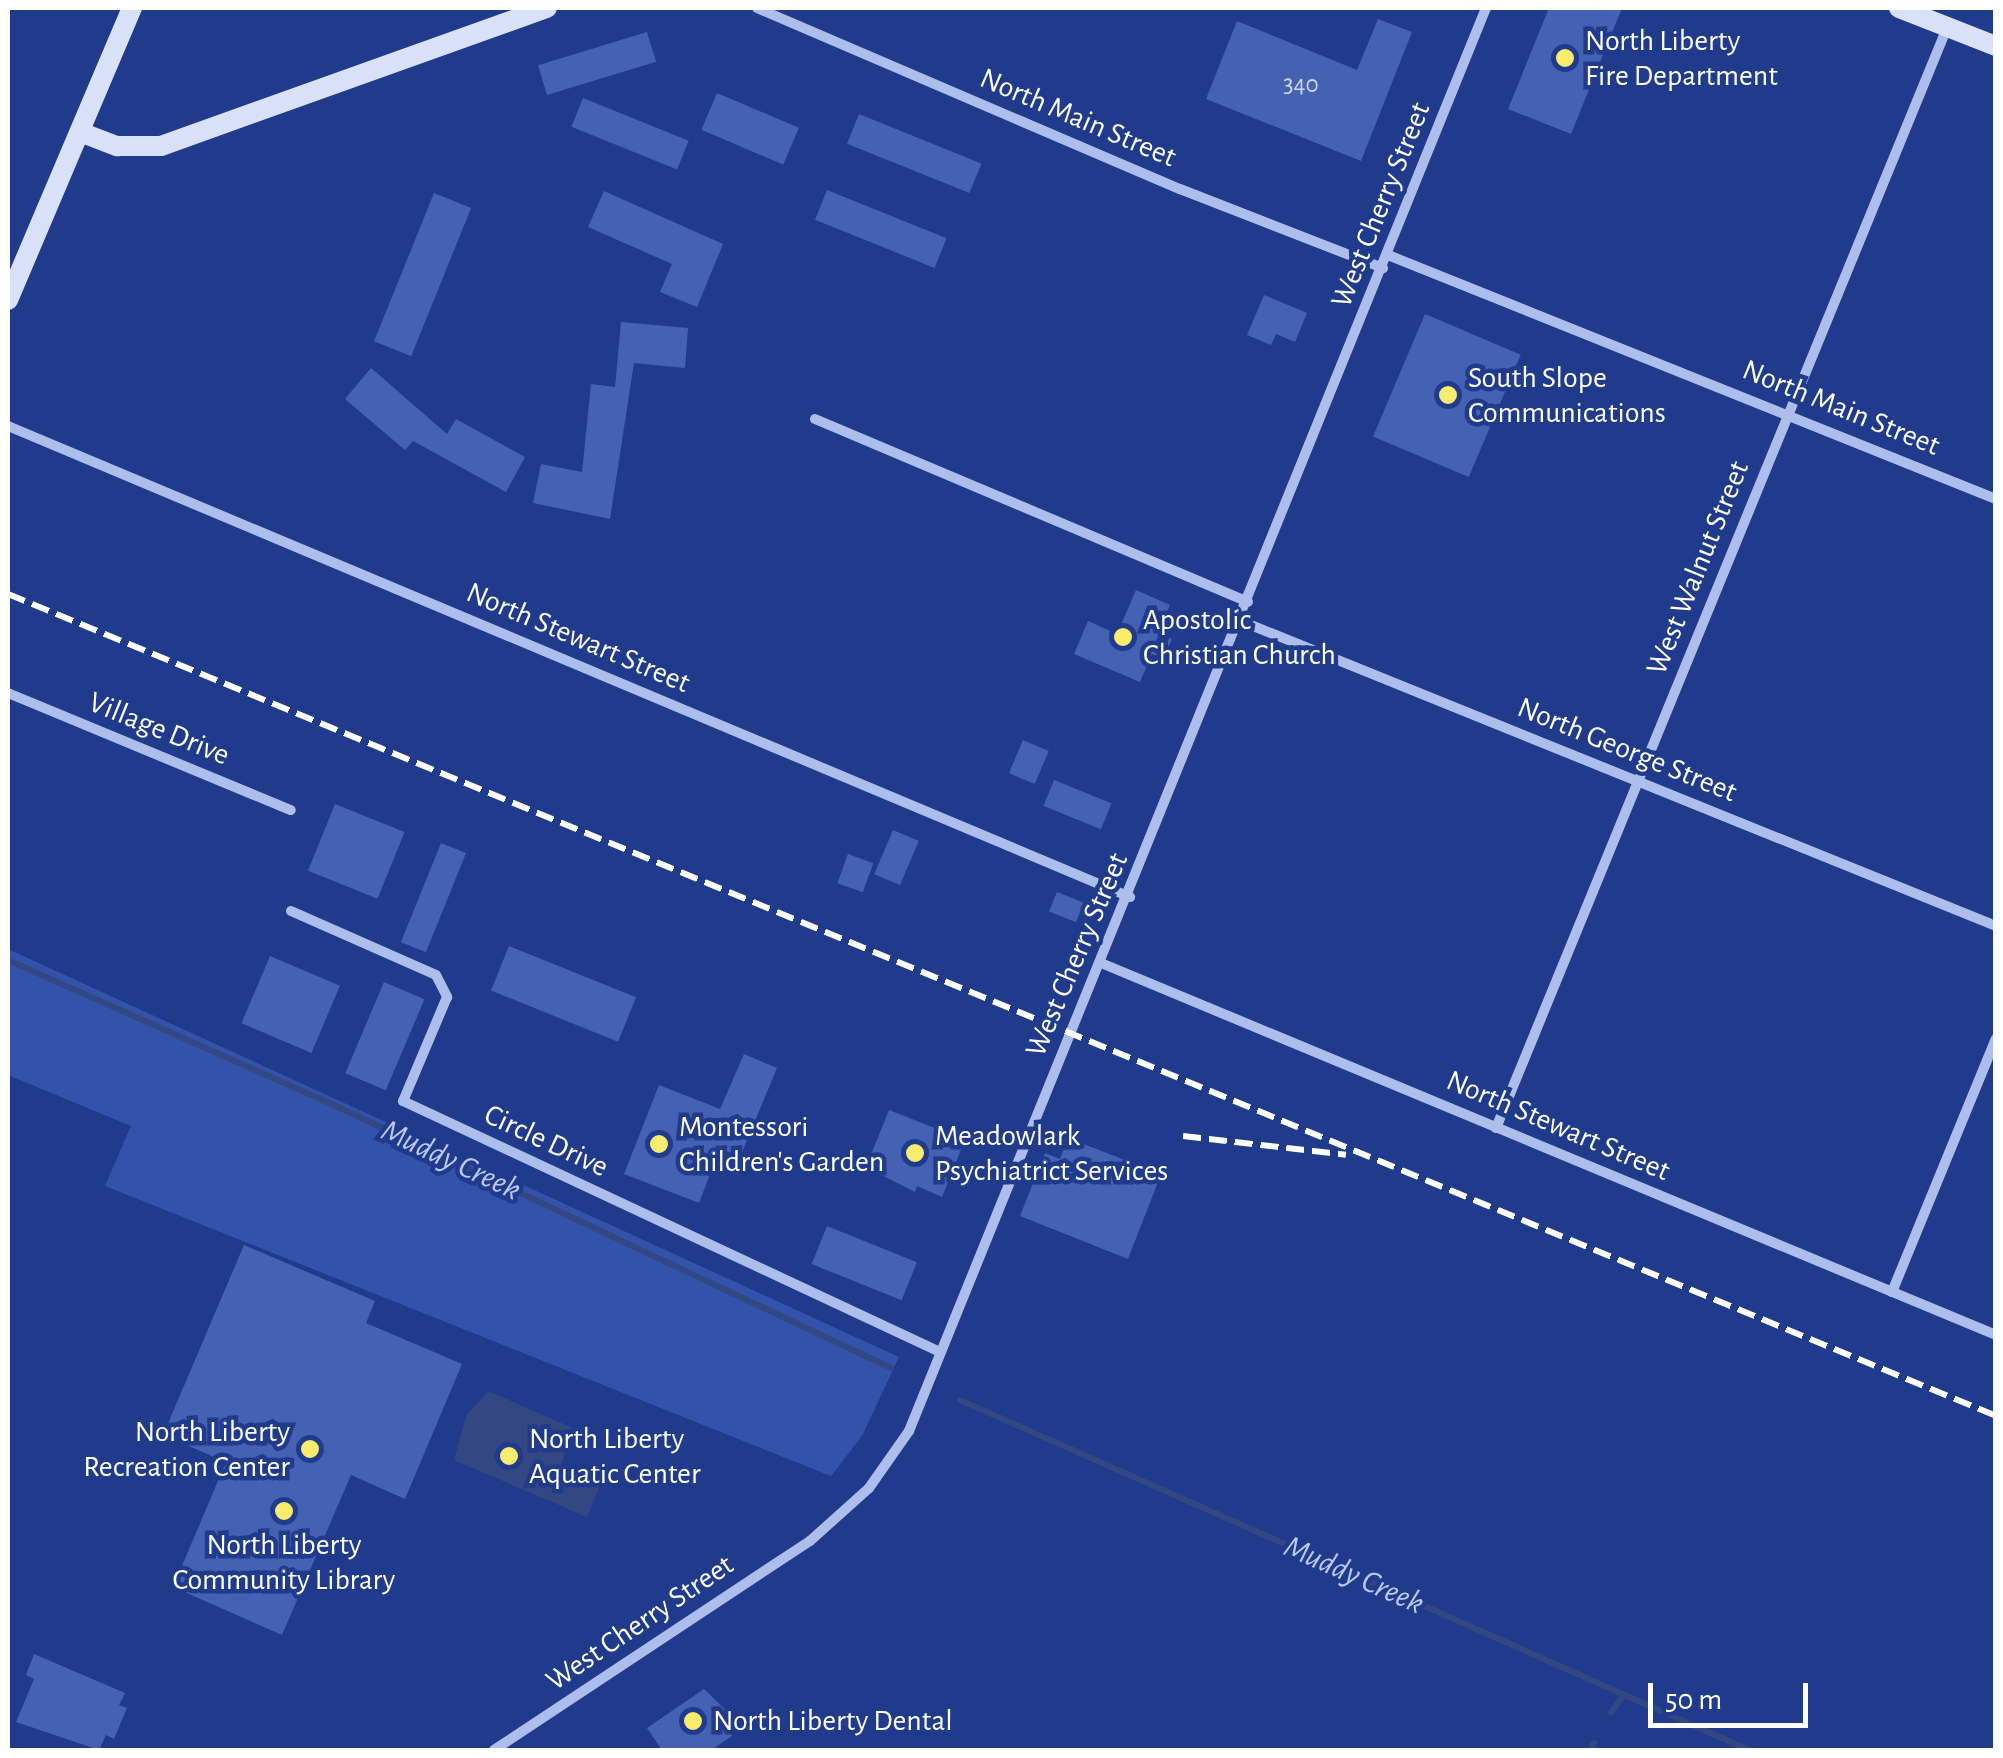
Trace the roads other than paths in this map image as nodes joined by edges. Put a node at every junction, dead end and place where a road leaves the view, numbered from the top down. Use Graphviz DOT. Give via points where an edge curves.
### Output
graph roads {
  1 [pos="132,8"];
  2 [pos="547,8"];
  3 [pos="757,8"];
  4 [pos="1486,8"];
  5 [pos="1899,8"];
  6 [pos="1947,26"];
  7 [pos="1996,46"];
  8 [pos="80,132"];
  9 [pos="1388,255"];
  10 [pos="1382,268"];
  11 [pos="8,300"];
  12 [pos="1789,414"];
  13 [pos="816,419"];
  14 [pos="8,426"];
  15 [pos="1996,499"];
  16 [pos="1248,602"];
  17 [pos="1241,620"];
  18 [pos="8,694"];
  19 [pos="1638,781"];
  20 [pos="291,810"];
  21 [pos="1130,897"];
  22 [pos="291,910"];
  23 [pos="1996,926"];
  24 [pos="1101,963"];
  25 [pos="1996,1039"];
  26 [pos="1496,1128"];
  27 [pos="1892,1292"];
  28 [pos="1996,1334"];
  29 [pos="938,1351"];
  30 [pos="494,1750"];
  1 -- 8 [label="main road"];
  2 -- 8 [label="main road" via="161,146 116,146"];
  3 -- 10 [label="street, North Main Street" via="1180,190"];
  4 -- 9 [label="street, West Cherry Street"];
  5 -- 6 [label="main road"];
  6 -- 7 [label="main road"];
  6 -- 12 [label="street, West Walnut Street"];
  8 -- 11 [label="main road"];
  9 -- 10 [label="street, West Cherry Street"];
  9 -- 12 [label="street, North Main Street"];
  10 -- 16 [label="street, West Cherry Street"];
  12 -- 15 [label="street, North Main Street"];
  12 -- 19 [label="street, West Walnut Street"];
  13 -- 16 [label="street"];
  14 -- 21 [label="street, North Stewart Street"];
  16 -- 17 [label="street, West Cherry Street"];
  17 -- 19 [label="street, North George Street"];
  17 -- 21 [label="street, West Cherry Street"];
  18 -- 20 [label="street, Village Drive"];
  19 -- 23 [label="street, North George Street"];
  19 -- 26 [label="street, West Walnut Street"];
  21 -- 24 [label="street, West Cherry Street"];
  22 -- 29 [label="street, Circle Drive" via="436,974 447,998 403,1102"];
  24 -- 26 [label="street, North Stewart Street"];
  24 -- 29 [label="street, West Cherry Street"];
  25 -- 27 [label="street"];
  26 -- 27 [label="street, North Stewart Street"];
  27 -- 28 [label="street, North Stewart Street"];
  29 -- 30 [label="street, West Cherry Street" via="909,1431 841,1515"];
}
